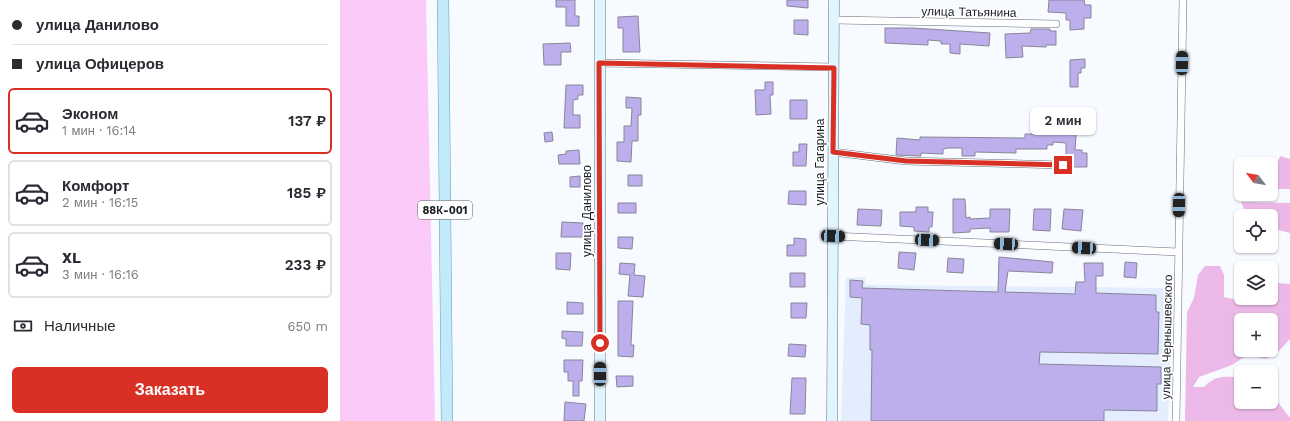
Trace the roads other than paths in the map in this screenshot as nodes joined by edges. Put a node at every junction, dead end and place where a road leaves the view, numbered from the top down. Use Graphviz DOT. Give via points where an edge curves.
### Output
graph roads {
  1 [pos="443,0"];
  2 [pos="600,0"];
  3 [pos="834,0"];
  4 [pos="1183,0"];
  5 [pos="834,20"];
  6 [pos="1056,24"];
  7 [pos="599,63"];
  8 [pos="834,68"];
  9 [pos="833,152"];
  10 [pos="1063,165"];
  11 [pos="833,236"];
  12 [pos="1178,252"];
  13 [pos="447,421"];
  14 [pos="600,421"];
  15 [pos="832,421"];
  16 [pos="1176,421"];
  1 -- 13 [label="main road, 88К-001"];
  2 -- 7 [label="street, улица Данилово"];
  3 -- 5 [label="street, улица Гагарина"];
  4 -- 12 [label="street, улица Чернышевского"];
  5 -- 6 [label="street, улица Татьянина"];
  5 -- 8 [label="street, улица Гагарина"];
  7 -- 8 [label="street"];
  7 -- 14 [label="street, улица Данилово"];
  8 -- 9 [label="street, улица Гагарина"];
  9 -- 10 [label="street" via="906,161"];
  9 -- 11 [label="street, улица Гагарина"];
  11 -- 12 [label="street"];
  11 -- 15 [label="street, улица Гагарина"];
  12 -- 16 [label="street, улица Чернышевского"];
}
